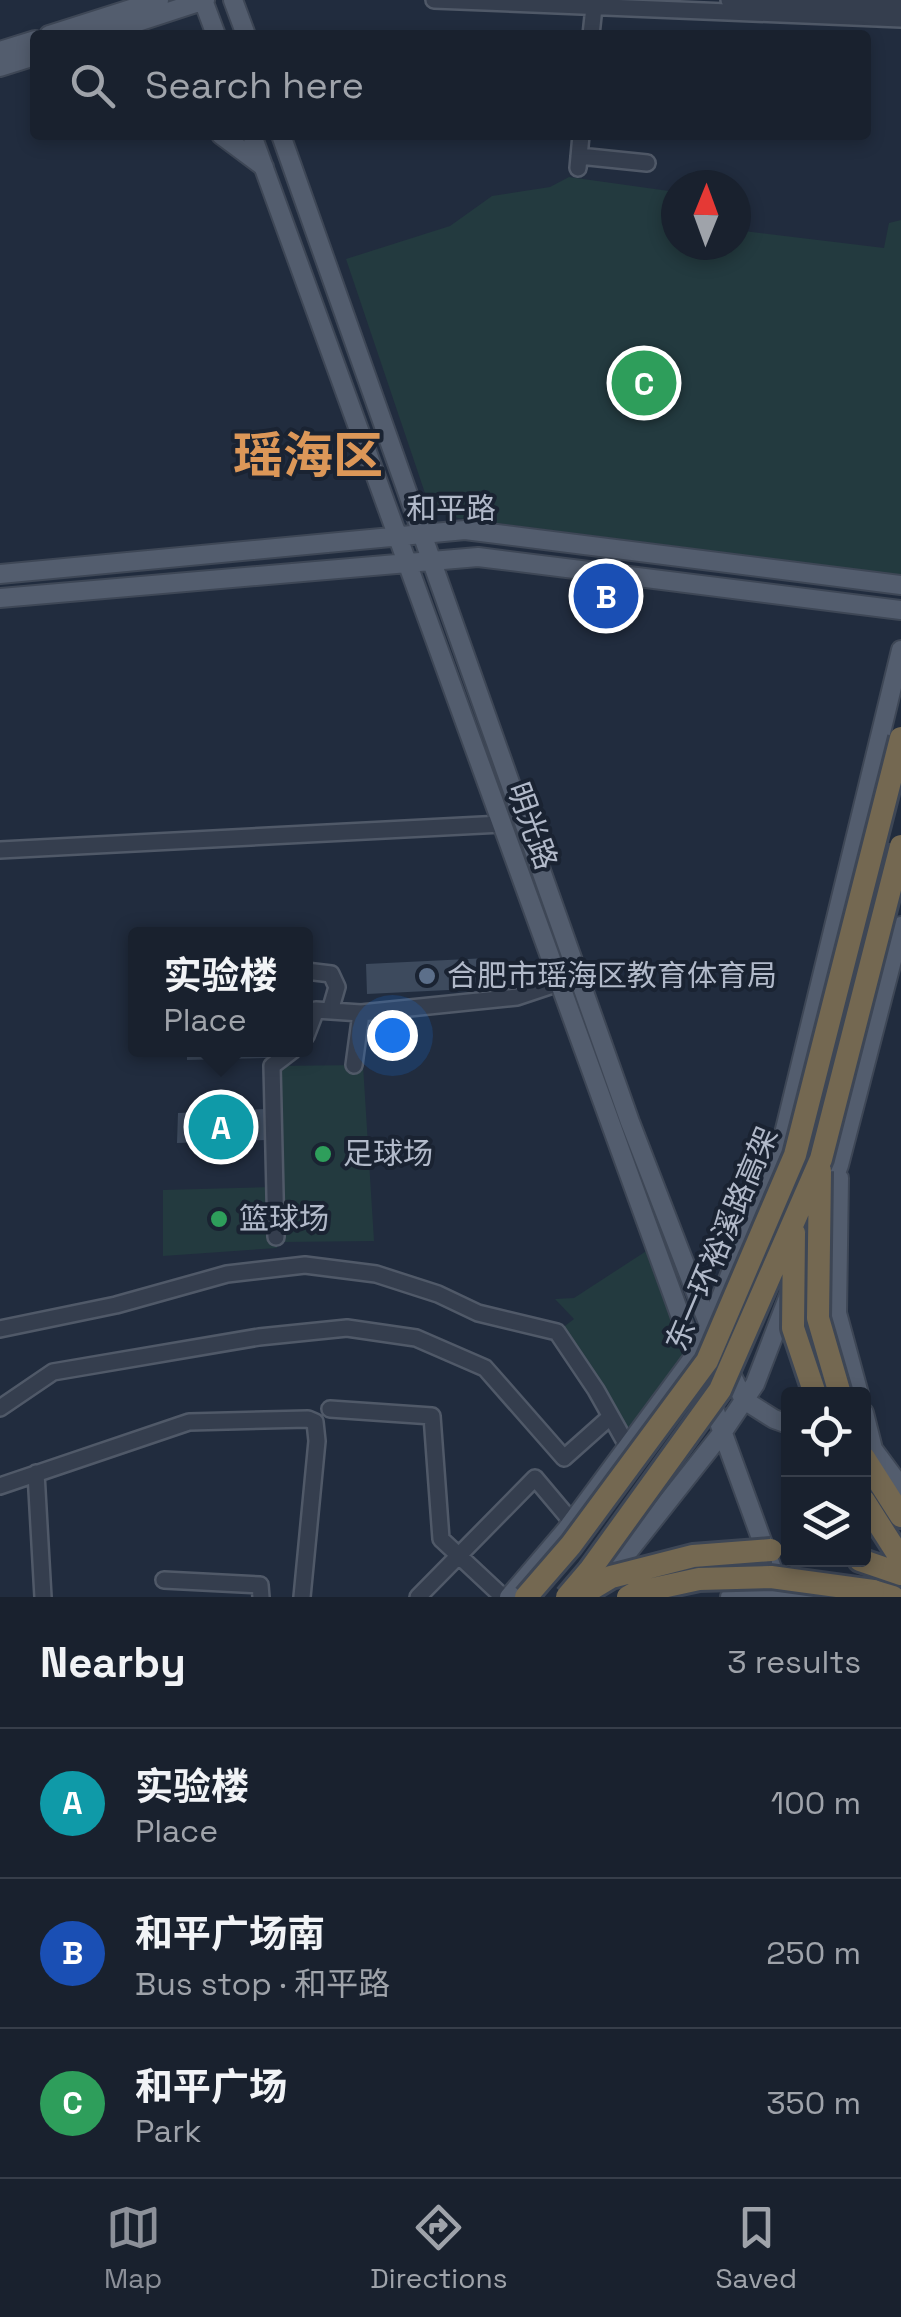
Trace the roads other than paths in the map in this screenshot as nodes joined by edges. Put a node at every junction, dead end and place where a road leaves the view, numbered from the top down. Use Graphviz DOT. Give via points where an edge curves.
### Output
graph roads {
  1 [pos="158,0"];
  2 [pos="204,0"];
  3 [pos="233,0"];
  4 [pos="434,0"];
  5 [pos="729,0"];
  6 [pos="594,6"];
  7 [pos="901,7"];
  8 [pos="901,19"];
  9 [pos="65,30"];
  10 [pos="113,30"];
  11 [pos="214,30"];
  12 [pos="244,30"];
  13 [pos="592,30"];
  14 [pos="30,42"];
  15 [pos="0,51"];
  16 [pos="30,58"];
  17 [pos="0,67"];
  18 [pos="228,140"];
  19 [pos="254,140"];
  20 [pos="283,140"];
  21 [pos="580,140"];
  22 [pos="647,164"];
  23 [pos="264,167"];
  24 [pos="422,534"];
  25 [pos="398,536"];
  26 [pos="432,560"];
  27 [pos="407,563"];
  28 [pos="0,574"];
  29 [pos="901,586"];
  30 [pos="0,598"];
  31 [pos="901,610"];
  32 [pos="901,650"];
  33 [pos="901,738"];
  34 [pos="502,824"];
  35 [pos="901,846"];
  36 [pos="0,850"];
  37 [pos="901,926"];
  38 [pos="313,973"];
  39 [pos="559,984"];
  40 [pos="317,1007"];
  41 [pos="360,1013"];
  42 [pos="284,1057"];
  43 [pos="354,1065"];
  44 [pos="796,1155"];
  45 [pos="830,1162"];
  46 [pos="276,1237"];
  47 [pos="710,1326"];
  48 [pos="0,1329"];
  49 [pos="694,1357"];
  50 [pos="814,1387"];
  51 [pos="838,1387"];
  52 [pos="856,1387"];
  53 [pos="744,1400"];
  54 [pos="0,1408"];
  55 [pos="330,1410"];
  56 [pos="610,1417"];
  57 [pos="781,1421"];
  58 [pos="722,1434"];
  59 [pos="628,1447"];
  60 [pos="871,1455"];
  61 [pos="871,1459"];
  62 [pos="36,1473"];
  63 [pos="0,1486"];
  64 [pos="901,1487"];
  65 [pos="871,1512"];
  66 [pos="901,1516"];
  67 [pos="572,1522"];
  68 [pos="781,1551"];
  69 [pos="458,1556"];
  70 [pos="901,1560"];
  71 [pos="871,1564"];
  72 [pos="901,1574"];
  73 [pos="164,1580"];
  74 [pos="782,1596"];
  75 [pos="796,1596"];
  76 [pos="44,1597"];
  77 [pos="261,1597"];
  78 [pos="302,1597"];
  79 [pos="418,1597"];
  80 [pos="506,1597"];
  81 [pos="526,1597"];
  82 [pos="567,1597"];
  83 [pos="578,1597"];
  84 [pos="592,1597"];
  85 [pos="628,1597"];
  86 [pos="730,1597"];
  87 [pos="805,1597"];
  88 [pos="893,1597"];
  1 -- 9 [label="main road"];
  2 -- 10 [label="main road"];
  2 -- 11 [label="main road"];
  3 -- 12 [label="main road"];
  4 -- 6 [label="street"];
  5 -- 7 [label="street"];
  6 -- 8 [label="street"];
  6 -- 13 [label="street"];
  14 -- 15 [label="main road"];
  16 -- 17 [label="main road"];
  18 -- 23 [label="main road"];
  19 -- 23 [label="main road, 明光路"];
  20 -- 24 [label="main road, 明光路"];
  21 -- 22 [label="street" via="578,162"];
  23 -- 25 [label="main road, 明光路"];
  24 -- 25 [label="main road, 和平路"];
  24 -- 26 [label="main road, 明光路"];
  24 -- 29 [label="main road, 和平路" via="465,530"];
  25 -- 27 [label="main road, 明光路"];
  25 -- 28 [label="main road, 和平路"];
  26 -- 27 [label="main road, 和平路"];
  26 -- 31 [label="main road, 和平路" via="478,557"];
  26 -- 47 [label="main road, 明光路" via="630,1122"];
  27 -- 30 [label="main road, 和平路"];
  27 -- 34 [label="main road, 明光路"];
  32 -- 47 [label="main road" via="780,1150"];
  33 -- 44 [label="highway, 东一环裕溪路高架, bridge"];
  34 -- 36 [label="street"];
  34 -- 39 [label="main road, 明光路"];
  35 -- 45 [label="highway, 东一环裕溪路高架, bridge"];
  37 -- 45 [label="main road"];
  38 -- 40 [label="street" via="330,974 337,987"];
  39 -- 41 [label="street" via="517,996"];
  39 -- 49 [label="main road, 明光路"];
  40 -- 41 [label="street"];
  41 -- 43 [label="street"];
  42 -- 46 [label="street" via="272,1066"];
  44 -- 50 [label="highway, bridge" via="793,1328"];
  44 -- 81 [label="highway, 东一环裕溪路高架, bridge" via="707,1362"];
  45 -- 51 [label="highway, bridge" via="818,1318"];
  45 -- 52 [label="main road" via="837,1313"];
  45 -- 53 [label="main road"];
  45 -- 82 [label="highway, 东一环裕溪路高架, bridge" via="720,1390"];
  47 -- 49 [label="main road"];
  47 -- 53 [label="main road, 明光路"];
  48 -- 56 [label="street" via="116,1306 226,1274 305,1265 376,1274 478,1312 557,1332"];
  49 -- 58 [label="main road, 明光路"];
  49 -- 59 [label="main road"];
  53 -- 57 [label="main road"];
  53 -- 58 [label="main road"];
  54 -- 56 [label="street" via="54,1372 346,1328 416,1338 485,1368 564,1458"];
  55 -- 69 [label="street" via="432,1416 440,1540"];
  56 -- 59 [label="street"];
  58 -- 74 [label="main road, 明光路"];
  58 -- 84 [label="main road"];
  59 -- 67 [label="main road"];
  60 -- 64 [label="main road"];
  61 -- 66 [label="highway"];
  62 -- 63 [label="street"];
  62 -- 76 [label="street"];
  62 -- 78 [label="street" via="189,1422 315,1422"];
  65 -- 70 [label="highway"];
  67 -- 69 [label="street" via="534,1478"];
  67 -- 80 [label="main road"];
  68 -- 83 [label="highway, bridge" via="693,1556 611,1577"];
  69 -- 79 [label="street"];
  69 -- 80 [label="street"];
  71 -- 72 [label="highway"];
  73 -- 77 [label="street" via="260,1586"];
  74 -- 75 [label="main road"];
  74 -- 86 [label="main road"];
  75 -- 87 [label="main road"];
  85 -- 88 [label="highway, bridge" via="699,1579 770,1577"];
}
